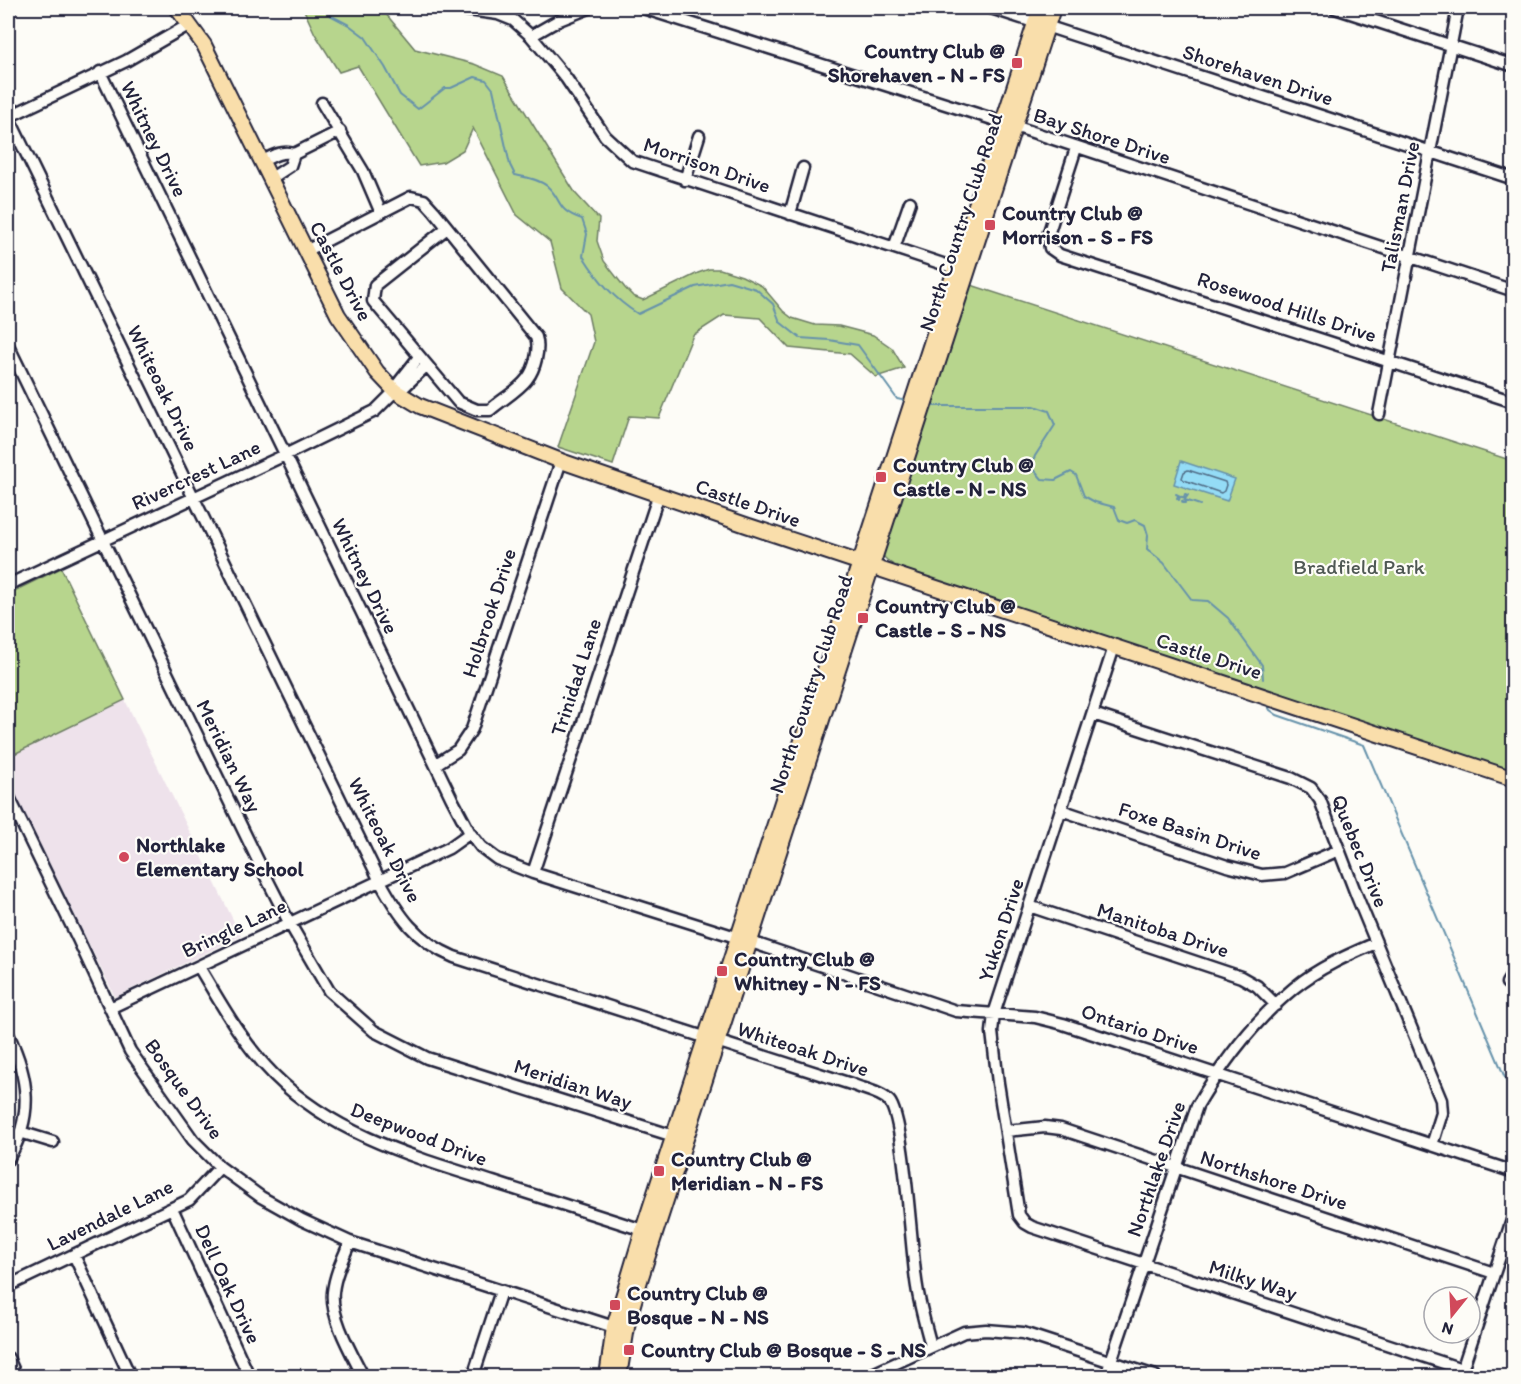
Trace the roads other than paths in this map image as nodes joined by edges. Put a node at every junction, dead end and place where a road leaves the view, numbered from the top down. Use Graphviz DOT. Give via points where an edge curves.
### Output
graph roads {
  1 [pos="10,8"];
  2 [pos="177,8"];
  3 [pos="454,8"];
  4 [pos="589,8"];
  5 [pos="650,8"];
  6 [pos="991,8"];
  7 [pos="1040,8"];
  8 [pos="1053,8"];
  9 [pos="1335,8"];
  10 [pos="1458,8"];
  11 [pos="8,14"];
  12 [pos="190,24"];
  13 [pos="1041,24"];
  14 [pos="531,36"];
  15 [pos="1451,46"];
  16 [pos="1514,66"];
  17 [pos="100,72"];
  18 [pos="322,103"];
  19 [pos="8,117"];
  20 [pos="1008,125"];
  21 [pos="340,131"];
  22 [pos="699,136"];
  23 [pos="1076,148"];
  24 [pos="1430,151"];
  25 [pos="294,154"];
  26 [pos="261,162"];
  27 [pos="803,168"];
  28 [pos="270,179"];
  29 [pos="1514,179"];
  30 [pos="685,180"];
  31 [pos="910,202"];
  32 [pos="381,213"];
  33 [pos="790,214"];
  34 [pos="447,228"];
  35 [pos="894,248"];
  36 [pos="306,251"];
  37 [pos="1410,257"];
  38 [pos="961,270"];
  39 [pos="1514,291"];
  40 [pos="8,345"];
  41 [pos="423,361"];
  42 [pos="1390,361"];
  43 [pos="395,391"];
  44 [pos="1514,402"];
  45 [pos="1379,414"];
  46 [pos="285,455"];
  47 [pos="561,461"];
  48 [pos="659,494"];
  49 [pos="195,497"];
  50 [pos="104,540"];
  51 [pos="865,565"];
  52 [pos="8,572"];
  53 [pos="10,584"];
  54 [pos="1114,647"];
  55 [pos="1093,714"];
  56 [pos="436,764"];
  57 [pos="1514,779"];
  58 [pos="8,795"];
  59 [pos="1061,810"];
  60 [pos="470,833"];
  61 [pos="1339,850"];
  62 [pos="533,873"];
  63 [pos="380,881"];
  64 [pos="1029,906"];
  65 [pos="290,924"];
  66 [pos="744,940"];
  67 [pos="1376,943"];
  68 [pos="199,967"];
  69 [pos="1514,972"];
  70 [pos="1507,983"];
  71 [pos="1276,1005"];
  72 [pos="110,1008"];
  73 [pos="994,1014"];
  74 [pos="8,1034"];
  75 [pos="712,1040"];
  76 [pos="1216,1075"];
  77 [pos="20,1131"];
  78 [pos="1006,1131"];
  79 [pos="680,1138"];
  80 [pos="53,1142"];
  81 [pos="1432,1145"];
  82 [pos="8,1160"];
  83 [pos="220,1167"];
  84 [pos="1175,1168"];
  85 [pos="1514,1172"];
  86 [pos="172,1208"];
  87 [pos="1512,1221"];
  88 [pos="1032,1227"];
  89 [pos="650,1232"];
  90 [pos="350,1242"];
  91 [pos="74,1255"];
  92 [pos="1143,1264"];
  93 [pos="1494,1273"];
  94 [pos="8,1286"];
  95 [pos="501,1291"];
  96 [pos="620,1329"];
  97 [pos="931,1346"];
  98 [pos="8,1358"];
  99 [pos="1111,1362"];
  100 [pos="476,1368"];
  101 [pos="1461,1373"];
  102 [pos="16,1377"];
  103 [pos="130,1377"];
  104 [pos="249,1377"];
  105 [pos="363,1377"];
  106 [pos="607,1377"];
  107 [pos="619,1377"];
  108 [pos="868,1377"];
  109 [pos="1106,1377"];
  110 [pos="1155,1377"];
  1 -- 11 [label="street"];
  2 -- 12 [label="main road, Castle Drive"];
  3 -- 14 [label="street, Morrison Drive" via="498,14 513,20"];
  4 -- 14 [label="street"];
  5 -- 20 [label="street, Bay Shore Drive"];
  6 -- 13 [label="street, Shorehaven Drive"];
  7 -- 13 [label="main road, North Country Club Road"];
  8 -- 13 [label="main road, North Country Club Road"];
  9 -- 15 [label="street"];
  10 -- 15 [label="street, Talisman Drive"];
  12 -- 17 [label="street"];
  12 -- 26 [label="main road, Castle Drive"];
  13 -- 20 [label="main road, North Country Club Road"];
  13 -- 24 [label="street, Shorehaven Drive"];
  14 -- 30 [label="street, Morrison Drive" via="566,78 605,136 628,158"];
  15 -- 16 [label="street"];
  15 -- 24 [label="street, Talisman Drive"];
  17 -- 19 [label="street"];
  17 -- 46 [label="street, Whitney Drive"];
  18 -- 21 [label="street"];
  19 -- 49 [label="street, Whiteoak Drive"];
  20 -- 23 [label="street, Bay Shore Drive"];
  20 -- 38 [label="main road, North Country Club Road"];
  21 -- 25 [label="street"];
  21 -- 32 [label="street"];
  22 -- 30 [label="street"];
  23 -- 37 [label="street, Bay Shore Drive"];
  23 -- 42 [label="street, Rosewood Hills Drive" via="1048,235 1050,248 1060,255"];
  24 -- 29 [label="street, Shorehaven Drive"];
  24 -- 37 [label="street, Talisman Drive"];
  25 -- 26 [label="street" via="276,154"];
  25 -- 28 [label="street" via="290,166"];
  26 -- 28 [label="main road, Castle Drive"];
  27 -- 33 [label="street"];
  28 -- 36 [label="main road, Castle Drive"];
  30 -- 33 [label="street, Morrison Drive"];
  31 -- 35 [label="street"];
  32 -- 34 [label="street" via="418,197"];
  32 -- 36 [label="street"];
  33 -- 35 [label="street, Morrison Drive"];
  34 -- 41 [label="street" via="375,285 373,292 378,307"];
  34 -- 41 [label="street" via="539,345 528,378 490,410 477,410 458,402"];
  35 -- 38 [label="street, Morrison Drive"];
  36 -- 43 [label="main road, Castle Drive" via="338,315"];
  37 -- 39 [label="street, Bay Shore Drive"];
  37 -- 42 [label="street, Talisman Drive"];
  38 -- 51 [label="main road, North Country Club Road"];
  40 -- 50 [label="street, Meridian Way"];
  41 -- 43 [label="street, Rivercrest Lane"];
  42 -- 44 [label="street, Rosewood Hills Drive"];
  42 -- 45 [label="street, Talisman Drive"];
  43 -- 46 [label="street, Rivercrest Lane" via="375,411"];
  43 -- 47 [label="main road, Castle Drive" via="442,416"];
  46 -- 49 [label="street, Rivercrest Lane"];
  46 -- 56 [label="street, Whitney Drive"];
  47 -- 48 [label="main road, Castle Drive"];
  47 -- 56 [label="street, Holbrook Drive" via="472,729 458,750"];
  48 -- 51 [label="main road, Castle Drive"];
  48 -- 62 [label="street, Trinidad Lane"];
  49 -- 50 [label="street, Rivercrest Lane"];
  49 -- 63 [label="street, Whiteoak Drive"];
  50 -- 53 [label="street, Rivercrest Lane"];
  50 -- 65 [label="street, Meridian Way"];
  51 -- 54 [label="main road, Castle Drive"];
  51 -- 66 [label="main road, North Country Club Road"];
  52 -- 53 [label="street"];
  54 -- 55 [label="street, Yukon Drive"];
  54 -- 57 [label="main road, Castle Drive"];
  55 -- 59 [label="street, Yukon Drive"];
  55 -- 61 [label="street, Quebec Drive" via="1311,788 1320,800"];
  56 -- 60 [label="street, Whitney Drive"];
  58 -- 72 [label="street, Bosque Drive"];
  59 -- 61 [label="street, Foxe Basin Drive" via="1262,875 1285,873"];
  59 -- 64 [label="street, Yukon Drive"];
  60 -- 62 [label="street, Whitney Drive" via="497,859"];
  60 -- 63 [label="street, Bringle Lane" via="449,848"];
  61 -- 67 [label="street, Quebec Drive"];
  62 -- 66 [label="street, Whitney Drive"];
  63 -- 65 [label="street, Bringle Lane"];
  63 -- 75 [label="street, Whiteoak Drive" via="409,927 437,950"];
  64 -- 71 [label="street, Manitoba Drive" via="1241,977"];
  64 -- 73 [label="street, Yukon Drive"];
  65 -- 68 [label="street, Bringle Lane"];
  65 -- 79 [label="street, Meridian Way" via="328,991 374,1031 427,1058"];
  66 -- 73 [label="street, Ontario Drive" via="956,1011"];
  66 -- 75 [label="main road, North Country Club Road"];
  67 -- 71 [label="street, Northlake Drive" via="1336,961 1295,987"];
  67 -- 81 [label="street, Quebec Drive" via="1441,1100 1442,1113"];
  68 -- 72 [label="street, Bringle Lane"];
  68 -- 89 [label="street, Deepwood Drive" via="244,1039 274,1075 333,1121 362,1137 450,1168"];
  69 -- 70 [label="street"];
  71 -- 76 [label="street, Northlake Drive" via="1249,1031"];
  72 -- 83 [label="street, Bosque Drive" via="130,1051 193,1140"];
  73 -- 76 [label="street, Ontario Drive" via="1063,1024"];
  73 -- 78 [label="street, Yukon Drive" via="992,1032"];
  74 -- 77 [label="street" via="26,1087"];
  75 -- 79 [label="main road, North Country Club Road"];
  75 -- 97 [label="street, Whiteoak Drive" via="851,1084 890,1101 902,1158 916,1287"];
  76 -- 81 [label="street, Ontario Drive"];
  76 -- 84 [label="street, Northlake Drive" via="1197,1106"];
  77 -- 80 [label="street"];
  77 -- 82 [label="street"];
  78 -- 84 [label="street, Northshore Drive" via="1045,1127 1060,1130"];
  78 -- 88 [label="street, Yukon Drive" via="1019,1215"];
  79 -- 89 [label="main road, North Country Club Road"];
  81 -- 85 [label="street, Ontario Drive"];
  83 -- 86 [label="street, Lavendale Lane" via="189,1200"];
  83 -- 90 [label="street, Bosque Drive" via="261,1197"];
  84 -- 92 [label="street, Northlake Drive"];
  84 -- 93 [label="street, Northshore Drive"];
  86 -- 91 [label="street, Lavendale Lane"];
  86 -- 104 [label="street, Dell Oak Drive"];
  87 -- 93 [label="street"];
  88 -- 92 [label="street, Milky Way"];
  89 -- 96 [label="main road, North Country Club Road"];
  90 -- 95 [label="street, Bosque Drive"];
  90 -- 105 [label="street" via="336,1274 333,1294 336,1317"];
  91 -- 94 [label="street, Lavendale Lane"];
  91 -- 103 [label="street"];
  92 -- 99 [label="street, Northlake Drive"];
  92 -- 101 [label="street, Milky Way"];
  93 -- 101 [label="street"];
  95 -- 96 [label="street, Bosque Drive"];
  95 -- 100 [label="street"];
  96 -- 106 [label="main road, North Country Club Road"];
  96 -- 107 [label="main road, North Country Club Road"];
  97 -- 99 [label="street" via="964,1332 1023,1333"];
  97 -- 108 [label="street"];
  98 -- 102 [label="street"];
  99 -- 109 [label="street, Northlake Drive"];
  99 -- 110 [label="street"];
}
